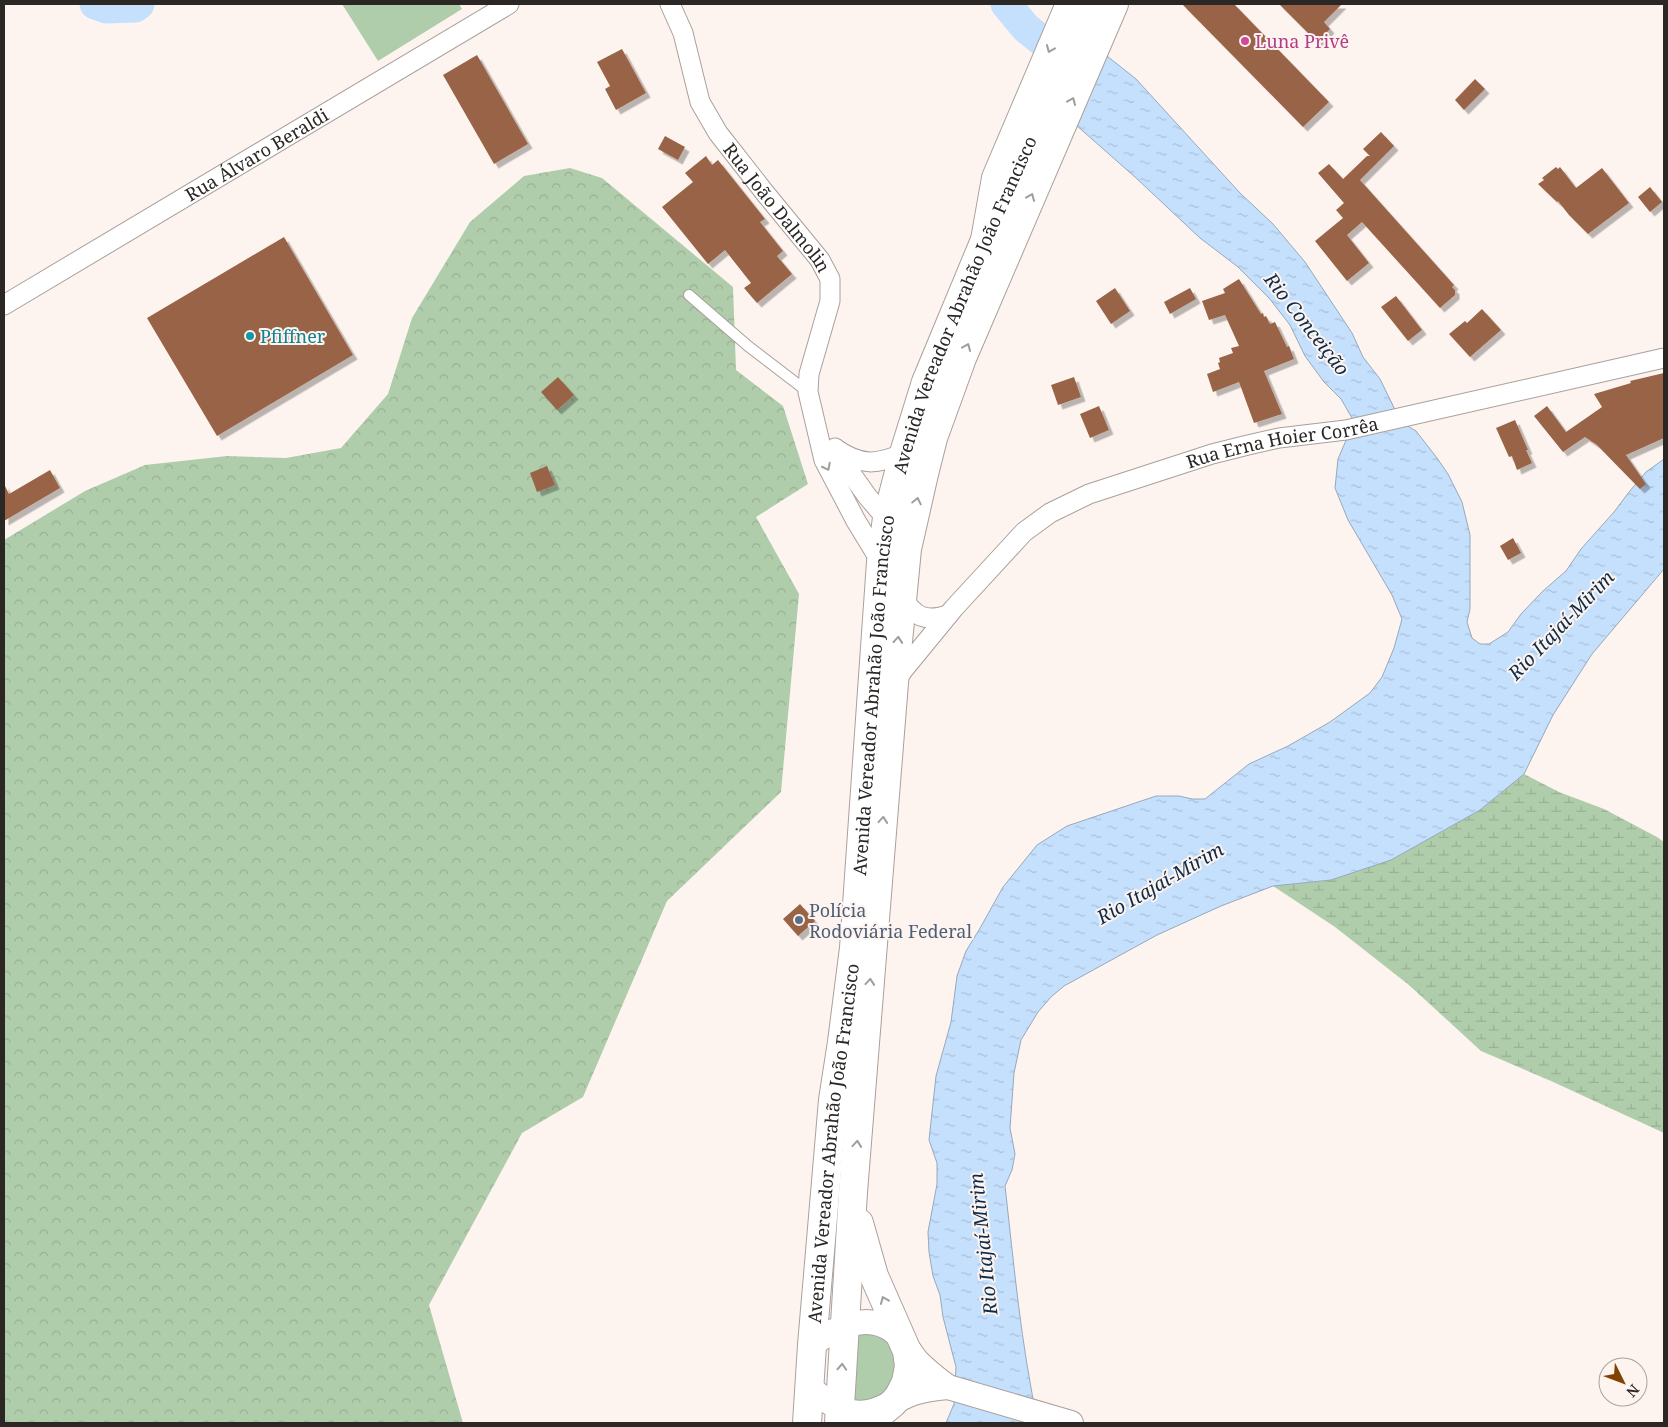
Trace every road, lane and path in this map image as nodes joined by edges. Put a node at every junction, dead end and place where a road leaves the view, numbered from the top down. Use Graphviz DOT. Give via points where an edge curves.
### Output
graph roads {
  1 [pos="509,4"];
  2 [pos="670,4"];
  3 [pos="1093,8"];
  4 [pos="1033,137"];
  5 [pos="689,295"];
  6 [pos="4,305"];
  7 [pos="1664,358"];
  8 [pos="808,392"];
  9 [pos="815,420"];
  10 [pos="835,448"];
  11 [pos="904,453"];
  12 [pos="887,518"];
  13 [pos="907,549"];
  14 [pos="881,562"];
  15 [pos="902,597"];
  16 [pos="948,616"];
  17 [pos="894,683"];
  18 [pos="853,1192"];
  19 [pos="844,1326"];
  20 [pos="904,1344"];
  21 [pos="812,1345"];
  22 [pos="809,1387"];
  23 [pos="954,1389"];
  24 [pos="893,1403"];
  25 [pos="839,1416"];
  26 [pos="806,1423"];
  27 [pos="869,1423"];
  28 [pos="1071,1423"];
  1 -- 6 [label="street, Rua Álvaro Beraldi"];
  2 -- 8 [label="street, Rua João Dalmolin" via="683,33 700,102 718,133 820,260 830,279 830,302 809,374"];
  3 -- 4 [label="main road, one-way"];
  4 -- 3 [label="main road, Avenida Vereador Abrahão João Francisco, one-way"];
  4 -- 11 [label="main road, Avenida Vereador Abrahão João Francisco" via="996,178 985,240 926,382"];
  13 -- 4 [label="main road, Avenida Vereador Abrahão João Francisco, one-way" via="924,474 947,398"];
  5 -- 8 [label="lane"];
  7 -- 16 [label="street, Rua Erna Hoier Corrêa" via="1346,430 1278,438 1221,452 1089,494 1061,507 1024,532"];
  8 -- 9 [label="street, Rua João Dalmolin"];
  9 -- 10 [label="street, Rua João Dalmolin"];
  9 -- 14 [label="street, Rua João Dalmolin, one-way" via="824,460"];
  10 -- 11 [label="street, Rua João Dalmolin" via="867,463 882,462"];
  10 -- 12 [label="street, Rua João Dalmolin" via="856,482"];
  11 -- 12 [label="main road, Avenida Vereador Abrahão João Francisco"];
  12 -- 13 [label="street, Rua João Dalmolin"];
  12 -- 14 [label="main road, Avenida Vereador Abrahão João Francisco"];
  13 -- 15 [label="main road, Avenida Vereador Abrahão João Francisco"];
  14 -- 21 [label="main road, Avenida Vereador Abrahão João Francisco" via="854,948 833,1100"];
  15 -- 16 [label="street" via="916,614 926,619"];
  17 -- 15 [label="main road, Avenida Vereador Abrahão João Francisco, one-way"];
  16 -- 17 [label="street, Rua Erna Hoier Corrêa"];
  18 -- 17 [label="main road, Avenida Vereador Abrahão João Francisco, one-way"];
  18 -- 19 [label="main road, Avenida Vereador Abrahão João Francisco"];
  20 -- 18 [label="main road, one-way" via="871,1268"];
  19 -- 20 [label="street" via="861,1322 878,1324 893,1331"];
  19 -- 21 [label="street"];
  25 -- 19 [label="main road, Avenida Vereador Abrahão João Francisco, one-way"];
  20 -- 23 [label="street" via="922,1365"];
  20 -- 24 [label="main road" via="909,1358 908,1374"];
  21 -- 22 [label="main road, Avenida Vereador Abrahão João Francisco"];
  22 -- 25 [label="street"];
  22 -- 26 [label="main road, Avenida Vereador Abrahão João Francisco"];
  23 -- 24 [label="street" via="923,1390"];
  23 -- 28 [label="street"];
  24 -- 25 [label="street" via="871,1412"];
  24 -- 27 [label="main road"];
}
